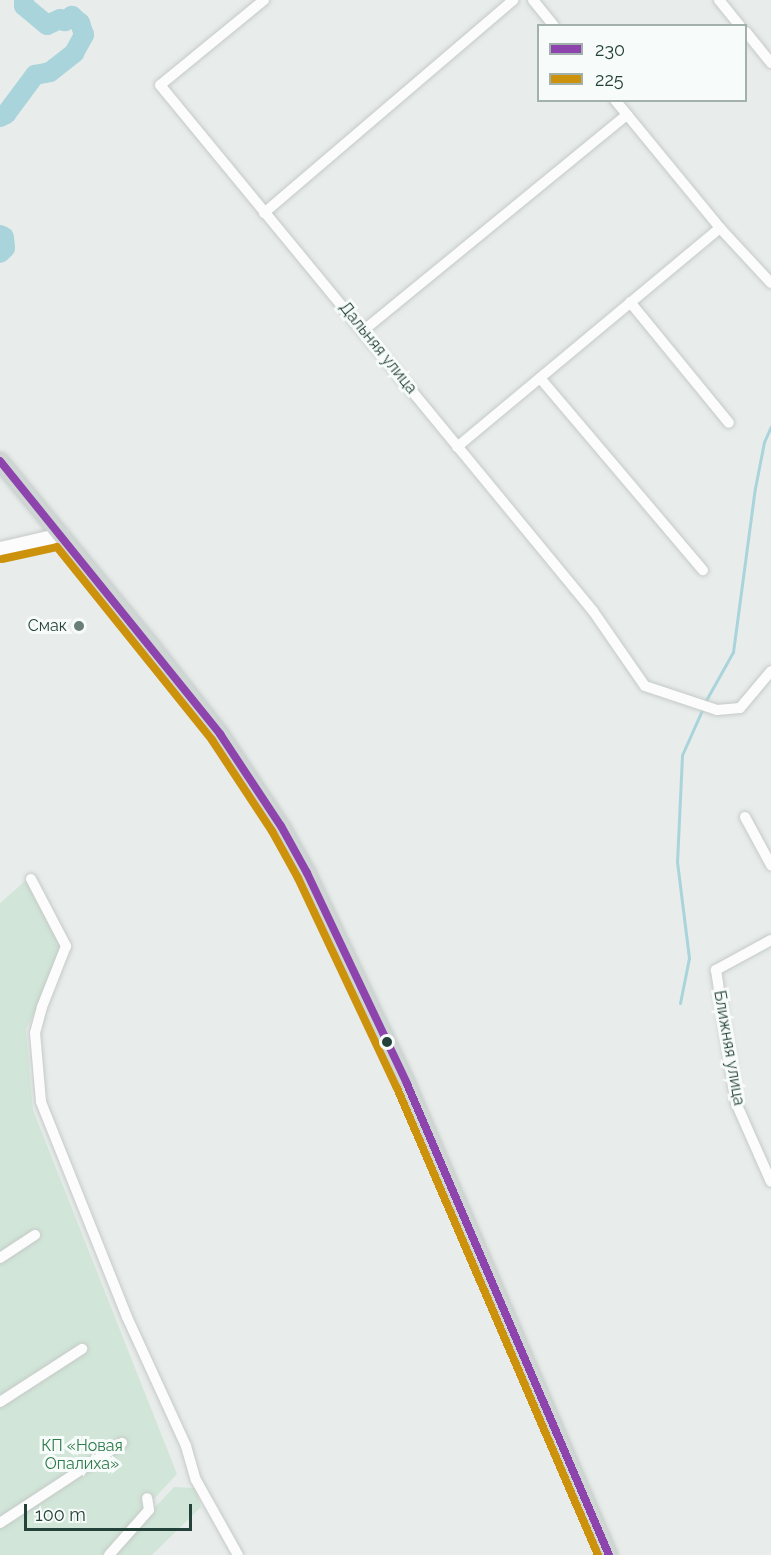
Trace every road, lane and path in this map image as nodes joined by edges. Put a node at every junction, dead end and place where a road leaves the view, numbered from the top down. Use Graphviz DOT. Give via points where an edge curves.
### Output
graph roads {
  1 [pos="264,0"];
  2 [pos="513,0"];
  3 [pos="533,0"];
  4 [pos="719,0"];
  5 [pos="552,24"];
  6 [pos="738,24"];
  7 [pos="747,33"];
  8 [pos="771,63"];
  9 [pos="617,102"];
  10 [pos="627,115"];
  11 [pos="264,213"];
  12 [pos="720,228"];
  13 [pos="771,284"];
  14 [pos="630,303"];
  15 [pos="364,330"];
  16 [pos="540,378"];
  17 [pos="729,423"];
  18 [pos="457,447"];
  19 [pos="0,461"];
  20 [pos="61,535"];
  21 [pos="0,549"];
  22 [pos="703,570"];
  23 [pos="771,671"];
  24 [pos="745,817"];
  25 [pos="771,865"];
  26 [pos="31,879"];
  27 [pos="771,940"];
  28 [pos="771,1182"];
  29 [pos="35,1235"];
  30 [pos="0,1258"];
  31 [pos="82,1349"];
  32 [pos="0,1402"];
  33 [pos="122,1443"];
  34 [pos="147,1498"];
  35 [pos="0,1523"];
  36 [pos="109,1555"];
  37 [pos="238,1555"];
  38 [pos="609,1555"];
  1 -- 11 [label="street, Дальняя улица" via="160,85"];
  2 -- 11 [label="street"];
  3 -- 5 [label="street"];
  4 -- 6 [label="street"];
  7 -- 8 [label="street"];
  9 -- 10 [label="street"];
  10 -- 12 [label="street"];
  10 -- 15 [label="street"];
  11 -- 15 [label="street, Дальняя улица"];
  12 -- 13 [label="street"];
  12 -- 14 [label="street"];
  14 -- 16 [label="street"];
  14 -- 17 [label="street"];
  15 -- 18 [label="street, Дальняя улица"];
  16 -- 18 [label="street"];
  16 -- 22 [label="street"];
  18 -- 23 [label="street, Дальняя улица" via="593,610 645,686 717,710 740,708"];
  19 -- 20 [label="main road"];
  20 -- 21 [label="street"];
  20 -- 38 [label="main road" via="220,734 307,873 411,1093"];
  24 -- 25 [label="street"];
  26 -- 37 [label="street" via="66,946 35,1033 41,1102 127,1317 186,1446 196,1480"];
  27 -- 28 [label="street, Ближняя улица" via="716,970 736,1103"];
  29 -- 30 [label="street"];
  31 -- 32 [label="street"];
  33 -- 35 [label="street"];
  34 -- 36 [label="street" via="149,1509"];
}
